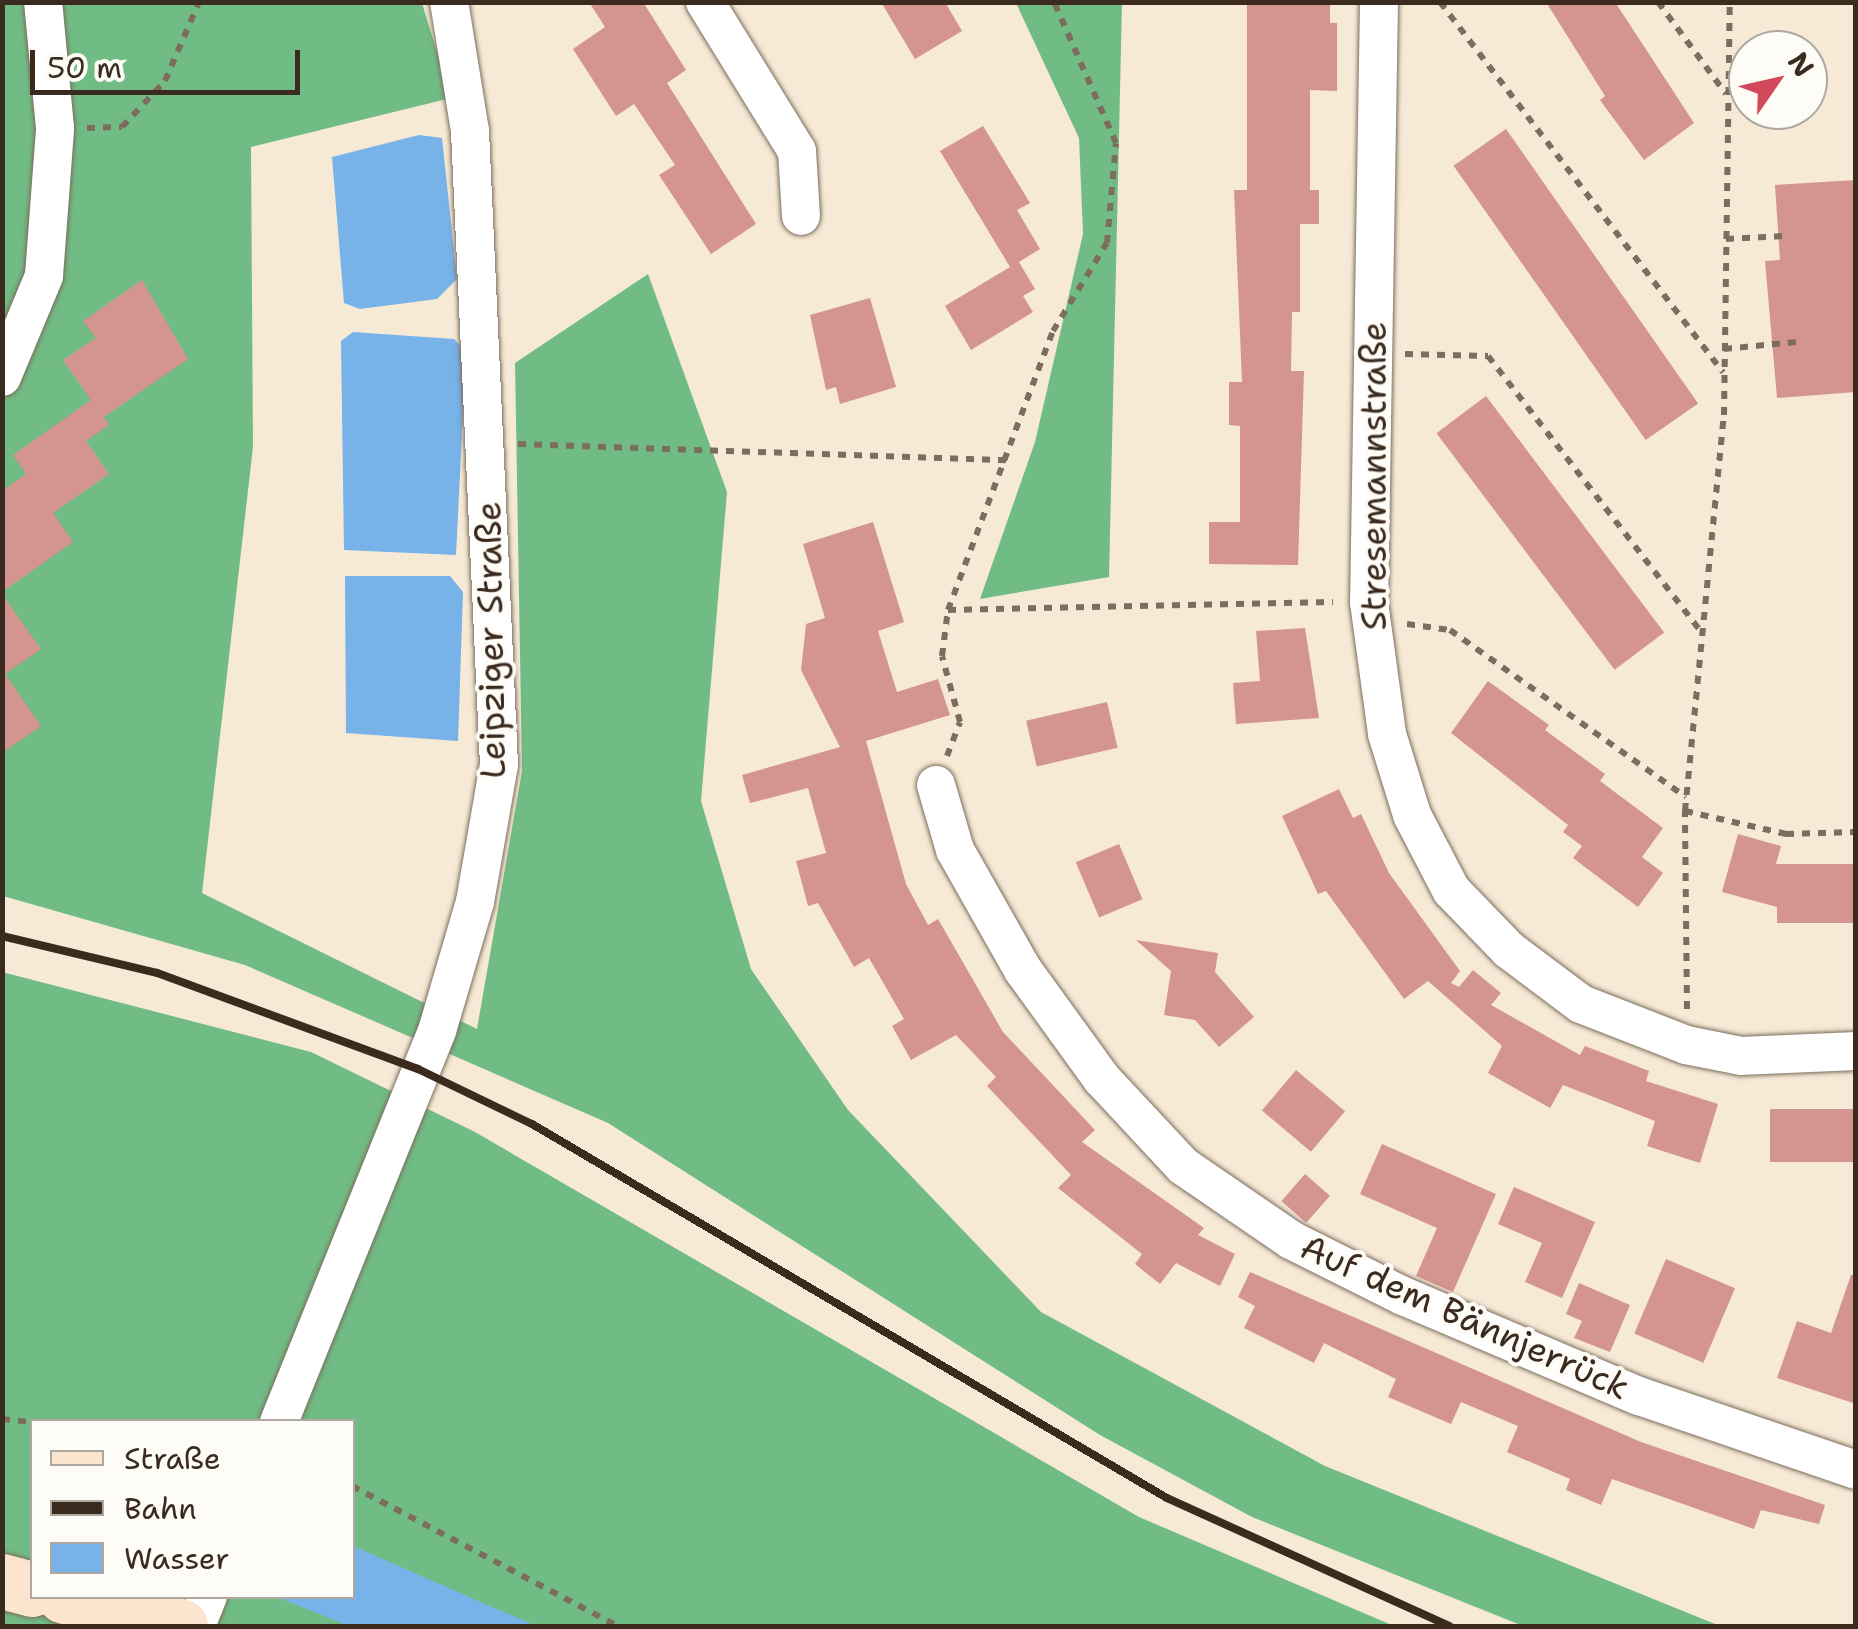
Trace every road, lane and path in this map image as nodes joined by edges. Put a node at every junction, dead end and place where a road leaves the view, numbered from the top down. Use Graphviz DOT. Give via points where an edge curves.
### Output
graph roads {
  1 [pos="43,2"];
  2 [pos="199,2"];
  3 [pos="449,2"];
  4 [pos="706,2"];
  5 [pos="1054,2"];
  6 [pos="1379,2"];
  7 [pos="1440,2"];
  8 [pos="1658,2"];
  9 [pos="1730,2"];
  10 [pos="1727,95"];
  11 [pos="91,128"];
  12 [pos="800,216"];
  13 [pos="1784,236"];
  14 [pos="1726,239"];
  15 [pos="1798,342"];
  16 [pos="1724,349"];
  17 [pos="1403,354"];
  18 [pos="1724,373"];
  19 [pos="2,377"];
  20 [pos="488,443"];
  21 [pos="1006,460"];
  22 [pos="1369,602"];
  23 [pos="948,610"];
  24 [pos="1412,625"];
  25 [pos="1700,630"];
  26 [pos="936,785"];
  27 [pos="1686,796"];
  28 [pos="1685,810"];
  29 [pos="1856,832"];
  30 [pos="1686,1045"];
  31 [pos="1856,1051"];
  32 [pos="2,1419"];
  33 [pos="280,1419"];
  34 [pos="30,1422"];
  35 [pos="1856,1470"];
  36 [pos="355,1488"];
  37 [pos="2,1581"];
  38 [pos="30,1588"];
  39 [pos="76,1599"];
  40 [pos="207,1599"];
  41 [pos="180,1626"];
  42 [pos="196,1626"];
  43 [pos="618,1626"];
  1 -- 19 [label="street" via="55,128 44,276"];
  2 -- 11 [label="path" via="165,81 122,127"];
  3 -- 20 [label="street, Leipziger Straße" via="470,131"];
  4 -- 12 [label="street" via="798,151"];
  5 -- 21 [label="path" via="1116,143 1107,243 1053,330"];
  6 -- 22 [label="street, Stresemannstraße"];
  7 -- 18 [label="path"];
  8 -- 10 [label="path"];
  9 -- 10 [label="path"];
  10 -- 14 [label="path"];
  13 -- 14 [label="path"];
  14 -- 16 [label="path"];
  15 -- 16 [label="path"];
  16 -- 18 [label="path"];
  17 -- 25 [label="path, Stresemannstraße" via="1488,356"];
  18 -- 25 [label="path"];
  20 -- 21 [label="path"];
  20 -- 33 [label="street, Leipziger Straße" via="499,765 476,902 437,1031"];
  21 -- 23 [label="path"];
  22 -- 23 [label="path"];
  22 -- 30 [label="street, Stresemannstraße" via="1388,734 1412,815 1451,890 1509,950 1581,1004"];
  23 -- 26 [label="path" via="942,656 960,722"];
  24 -- 27 [label="path, Stresemannstraße" via="1450,630"];
  25 -- 27 [label="path"];
  26 -- 35 [label="street, Auf dem Bännjerrück" via="955,850 1023,970 1102,1079 1183,1166 1291,1240 1403,1296 1638,1396"];
  27 -- 28 [label="path"];
  28 -- 29 [label="path" via="1786,834"];
  28 -- 30 [label="path"];
  30 -- 31 [label="street, Stresemannstraße" via="1741,1056"];
  32 -- 34 [label="path"];
  36 -- 43 [label="path"];
  37 -- 38 [label="street"];
  39 -- 41 [label="street"];
  40 -- 42 [label="street"];
}
